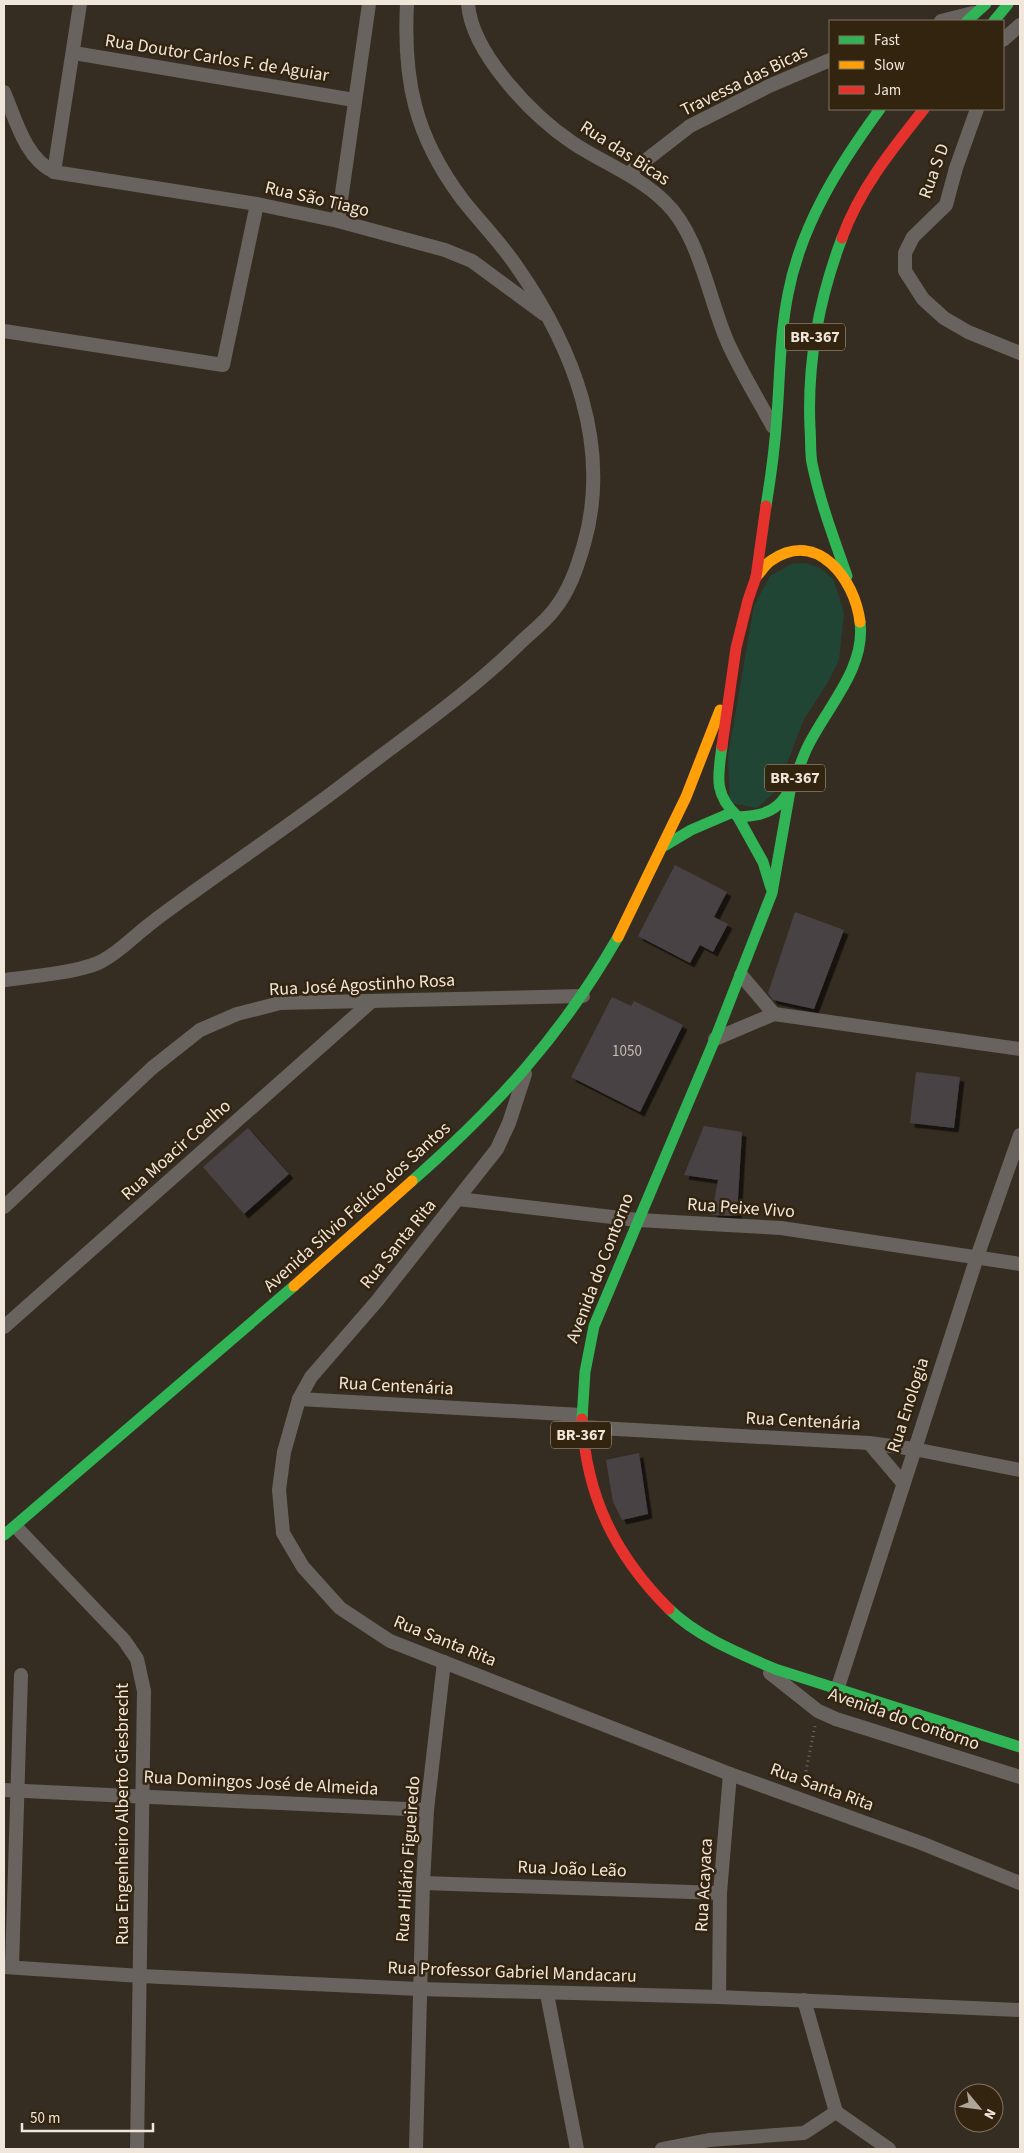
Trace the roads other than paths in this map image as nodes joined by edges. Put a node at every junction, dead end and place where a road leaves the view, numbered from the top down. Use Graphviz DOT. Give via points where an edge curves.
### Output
graph roads {
  1 [pos="80,4"];
  2 [pos="368,4"];
  3 [pos="407,4"];
  4 [pos="468,4"];
  5 [pos="1008,4"];
  6 [pos="976,12"];
  7 [pos="945,20"];
  8 [pos="995,20"];
  9 [pos="1020,25"];
  10 [pos="1004,39"];
  11 [pos="74,53"];
  12 [pos="829,60"];
  13 [pos="4,92"];
  14 [pos="354,100"];
  15 [pos="879,110"];
  16 [pos="923,110"];
  17 [pos="977,110"];
  18 [pos="54,172"];
  19 [pos="628,174"];
  20 [pos="257,204"];
  21 [pos="338,221"];
  22 [pos="551,319"];
  23 [pos="4,331"];
  24 [pos="1020,353"];
  25 [pos="776,432"];
  26 [pos="756,577"];
  27 [pos="851,588"];
  28 [pos="735,657"];
  29 [pos="790,791"];
  30 [pos="735,815"];
  31 [pos="664,846"];
  32 [pos="772,893"];
  33 [pos="741,975"];
  34 [pos="4,980"];
  35 [pos="583,996"];
  36 [pos="372,1001"];
  37 [pos="774,1014"];
  38 [pos="715,1039"];
  39 [pos="1020,1049"];
  40 [pos="526,1071"];
  41 [pos="1020,1135"];
  42 [pos="458,1199"];
  43 [pos="4,1207"];
  44 [pos="638,1220"];
  45 [pos="977,1257"];
  46 [pos="1020,1264"];
  47 [pos="4,1327"];
  48 [pos="299,1398"];
  49 [pos="581,1421"];
  50 [pos="869,1443"];
  51 [pos="914,1449"];
  52 [pos="1020,1470"];
  53 [pos="903,1483"];
  54 [pos="16,1527"];
  55 [pos="4,1535"];
  56 [pos="444,1662"];
  57 [pos="760,1665"];
  58 [pos="21,1676"];
  59 [pos="837,1690"];
  60 [pos="1020,1747"];
  61 [pos="730,1774"];
  62 [pos="1020,1777"];
  63 [pos="11,1790"];
  64 [pos="143,1796"];
  65 [pos="427,1810"];
  66 [pos="423,1883"];
  67 [pos="1020,1883"];
  68 [pos="720,1893"];
  69 [pos="8,1967"];
  70 [pos="141,1976"];
  71 [pos="419,1989"];
  72 [pos="547,1994"];
  73 [pos="719,1997"];
  74 [pos="804,2000"];
  75 [pos="1020,2010"];
  76 [pos="836,2112"];
  77 [pos="137,2149"];
  78 [pos="416,2149"];
  79 [pos="578,2149"];
  80 [pos="662,2149"];
  81 [pos="889,2149"];
  1 -- 11 [label="street"];
  2 -- 14 [label="street"];
  3 -- 22 [label="street" via="405,46 409,85 431,151 461,197 516,265"];
  4 -- 19 [label="street, Rua das Bicas" via="469,15 483,48 520,98 572,142"];
  5 -- 8 [label="main road"];
  6 -- 7 [label="street"];
  9 -- 10 [label="street"];
  11 -- 14 [label="street, Rua Doutor Carlos F. de Aguiar"];
  11 -- 18 [label="street"];
  12 -- 19 [label="street, Travessa das Bicas" via="690,126"];
  13 -- 18 [label="street" via="32,155 42,166"];
  14 -- 21 [label="street"];
  15 -- 25 [label="main road, BR-367" via="848,151 825,190 804,240 783,322"];
  16 -- 27 [label="main road, BR-367" via="888,154 848,220 826,281 812,356 808,400 812,461 823,507"];
  17 -- 24 [label="street, Rua S D" via="946,205 913,237 905,253 905,271 923,299 944,318 968,332"];
  18 -- 20 [label="street, Rua São Tiago"];
  19 -- 25 [label="street, Rua das Bicas" via="666,202 684,228 703,268 728,342"];
  20 -- 21 [label="street, Rua São Tiago"];
  20 -- 23 [label="street" via="224,365"];
  21 -- 22 [label="street, Rua São Tiago" via="445,250 472,261"];
  22 -- 34 [label="street" via="570,358 585,411 595,489 591,519 575,574 553,611 498,664 427,720 312,809 100,962"];
  25 -- 26 [label="main road, BR-367"];
  26 -- 27 [label="main road, BR-367" via="771,560 801,549 815,552 830,561"];
  26 -- 28 [label="main road, BR-367" via="747,599"];
  27 -- 29 [label="main road, BR-367" via="858,605 861,630 858,650 840,692 819,724"];
  28 -- 30 [label="main road, BR-367" via="718,774 718,790 725,805"];
  28 -- 31 [label="main road, Avenida Sílvio Felício dos Santos" via="697,776"];
  29 -- 30 [label="main road, BR-367" via="777,806 759,816"];
  29 -- 32 [label="main road, BR-367"];
  30 -- 31 [label="main road" via="691,830"];
  30 -- 32 [label="main road, BR-367" via="763,862"];
  31 -- 35 [label="main road, Avenida Sílvio Felício dos Santos" via="612,951"];
  32 -- 33 [label="main road, Avenida do Contorno / BR-367"];
  33 -- 37 [label="street"];
  33 -- 38 [label="main road, Avenida do Contorno / BR-367"];
  35 -- 36 [label="street, Rua José Agostinho Rosa"];
  35 -- 40 [label="main road, Avenida Sílvio Felício dos Santos"];
  36 -- 43 [label="street, Rua José Agostinho Rosa" via="280,1003 237,1014 200,1030 152,1068"];
  36 -- 47 [label="street, Rua Moacir Coelho"];
  37 -- 38 [label="street"];
  37 -- 39 [label="street"];
  38 -- 44 [label="main road, Avenida do Contorno / BR-367"];
  40 -- 42 [label="street, Rua Santa Rita" via="497,1149"];
  40 -- 54 [label="main road, Avenida Sílvio Felício dos Santos" via="424,1171"];
  41 -- 45 [label="street, Rua Enologia"];
  42 -- 44 [label="street, Rua Peixe Vivo"];
  42 -- 48 [label="street, Rua Santa Rita" via="311,1377"];
  44 -- 45 [label="street, Rua Peixe Vivo" via="781,1228"];
  44 -- 49 [label="main road, Avenida do Contorno / BR-367" via="594,1326 584,1372"];
  45 -- 46 [label="street, Rua Peixe Vivo"];
  45 -- 51 [label="street, Rua Enologia"];
  48 -- 49 [label="street, Rua Centenária"];
  48 -- 56 [label="street, Rua Santa Rita" via="284,1452 279,1490 283,1533 303,1567 340,1608 390,1641"];
  49 -- 50 [label="street, Rua Centenária"];
  49 -- 57 [label="main road, Avenida do Contorno / BR-367" via="593,1490 607,1525 634,1572 684,1621 716,1643"];
  50 -- 51 [label="street, Rua Centenária"];
  50 -- 53 [label="street"];
  51 -- 52 [label="street, Rua Centenária"];
  51 -- 53 [label="street, Rua Enologia"];
  53 -- 59 [label="street, Rua Enologia"];
  54 -- 55 [label="main road, Avenida Sílvio Felício dos Santos"];
  54 -- 64 [label="street, Rua Engenheiro Alberto Giesbrecht" via="124,1640 137,1659 144,1691"];
  56 -- 61 [label="street, Rua Santa Rita"];
  56 -- 65 [label="street, Rua Hilário Figueiredo"];
  57 -- 59 [label="main road, Avenida do Contorno / BR-367"];
  57 -- 62 [label="street, Avenida do Contorno" via="818,1711 852,1725"];
  58 -- 63 [label="street"];
  59 -- 60 [label="main road, Avenida do Contorno / BR-367"];
  61 -- 67 [label="street, Rua Santa Rita" via="921,1843"];
  61 -- 68 [label="street, Rua Acayaca"];
  63 -- 64 [label="street, Rua Domingos José de Almeida"];
  63 -- 69 [label="street"];
  64 -- 65 [label="street, Rua Domingos José de Almeida"];
  64 -- 70 [label="street, Rua Engenheiro Alberto Giesbrecht"];
  65 -- 66 [label="street, Rua Hilário Figueiredo"];
  66 -- 68 [label="street, Rua João Leão"];
  66 -- 71 [label="street, Rua Hilário Figueiredo"];
  68 -- 73 [label="street, Rua Acayaca"];
  69 -- 70 [label="street, Rua Professor Gabriel Mandacaru"];
  70 -- 71 [label="street, Rua Professor Gabriel Mandacaru"];
  70 -- 77 [label="street, Rua Engenheiro Alberto Giesbrecht"];
  71 -- 72 [label="street, Rua Professor Gabriel Mandacaru"];
  71 -- 78 [label="street, Rua Hilário Figueiredo"];
  72 -- 73 [label="street, Rua Professor Gabriel Mandacaru"];
  72 -- 79 [label="street"];
  73 -- 74 [label="street, Rua Professor Gabriel Mandacaru"];
  74 -- 75 [label="street, Rua Professor Gabriel Mandacaru"];
  74 -- 76 [label="street"];
  76 -- 80 [label="street" via="804,2133 708,2140"];
  76 -- 81 [label="street"];
}
